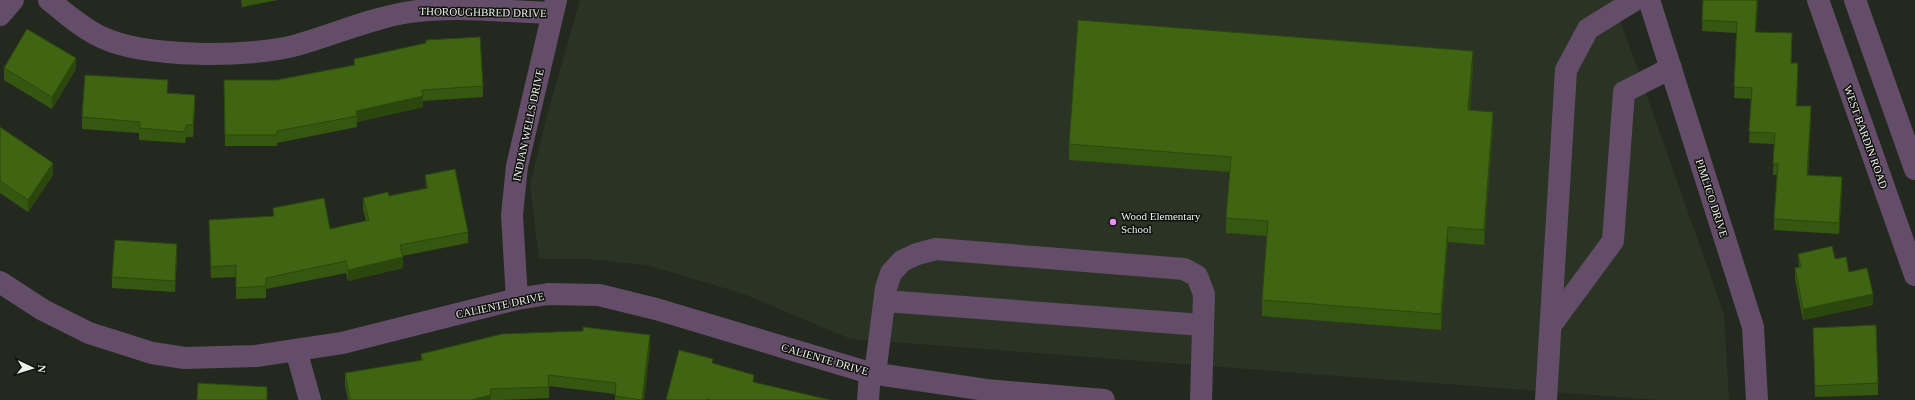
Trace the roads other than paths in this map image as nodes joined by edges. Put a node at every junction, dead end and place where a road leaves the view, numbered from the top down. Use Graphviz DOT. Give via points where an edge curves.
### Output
graph roads {
  1 [pos="13,0"];
  2 [pos="49,0"];
  3 [pos="1636,0"];
  4 [pos="1649,0"];
  5 [pos="1818,0"];
  6 [pos="1855,0"];
  7 [pos="554,7"];
  8 [pos="0,15"];
  9 [pos="1671,68"];
  10 [pos="1915,169"];
  11 [pos="1915,275"];
  12 [pos="0,282"];
  13 [pos="516,299"];
  14 [pos="885,301"];
  15 [pos="1202,325"];
  16 [pos="1551,325"];
  17 [pos="296,350"];
  18 [pos="872,373"];
  19 [pos="310,400"];
  20 [pos="868,400"];
  21 [pos="1104,400"];
  22 [pos="1201,400"];
  23 [pos="1546,400"];
  24 [pos="1757,400"];
  1 -- 8 [label="street"];
  2 -- 7 [label="street, THOROUGHBRED DRIVE" via="73,20 100,37 126,47 162,53 243,53 295,45 411,12"];
  3 -- 16 [label="street" via="1588,29 1566,70"];
  4 -- 9 [label="street, PIMLICO DRIVE"];
  5 -- 11 [label="street, WEST BARDIN ROAD"];
  6 -- 10 [label="street"];
  7 -- 13 [label="street, INDIAN WELLS DRIVE" via="517,166 512,215"];
  9 -- 16 [label="street" via="1624,92 1613,241"];
  9 -- 24 [label="street, PIMLICO DRIVE" via="1753,327"];
  12 -- 17 [label="street, CALIENTE DRIVE" via="43,310 89,333 152,352 185,358 256,356"];
  13 -- 17 [label="street, CALIENTE DRIVE" via="342,343"];
  13 -- 18 [label="street, CALIENTE DRIVE" via="548,294 599,295 656,309"];
  14 -- 15 [label="street"];
  14 -- 15 [label="street" via="891,273 902,261 936,249 1184,269 1197,276 1204,294"];
  14 -- 18 [label="street"];
  15 -- 22 [label="street"];
  16 -- 23 [label="street"];
  17 -- 19 [label="street"];
  18 -- 20 [label="street"];
  18 -- 21 [label="street, CALIENTE DRIVE" via="986,390"];
}
